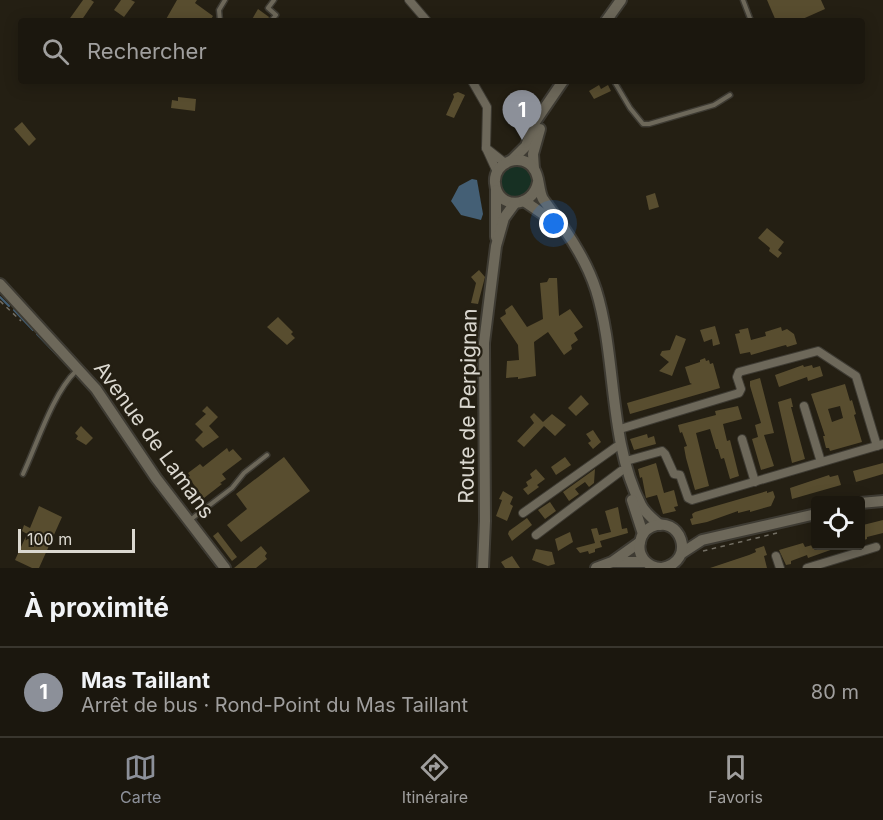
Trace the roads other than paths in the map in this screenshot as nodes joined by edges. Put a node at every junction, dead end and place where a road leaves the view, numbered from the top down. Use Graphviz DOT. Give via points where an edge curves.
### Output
graph roads {
  1 [pos="225,0"];
  2 [pos="274,0"];
  3 [pos="409,0"];
  4 [pos="621,0"];
  5 [pos="743,0"];
  6 [pos="220,18"];
  7 [pos="274,18"];
  8 [pos="424,18"];
  9 [pos="608,18"];
  10 [pos="750,18"];
  11 [pos="474,84"];
  12 [pos="616,84"];
  13 [pos="560,86"];
  14 [pos="730,95"];
  15 [pos="486,148"];
  16 [pos="508,161"];
  17 [pos="534,169"];
  18 [pos="497,172"];
  19 [pos="538,182"];
  20 [pos="496,190"];
  21 [pos="520,202"];
  22 [pos="496,246"];
  23 [pos="0,284"];
  24 [pos="79,368"];
  25 [pos="804,406"];
  26 [pos="620,429"];
  27 [pos="742,439"];
  28 [pos="880,445"];
  29 [pos="616,447"];
  30 [pos="267,455"];
  31 [pos="821,462"];
  32 [pos="623,466"];
  33 [pos="23,474"];
  34 [pos="755,482"];
  35 [pos="883,501"];
  36 [pos="865,503"];
  37 [pos="522,513"];
  38 [pos="811,515"];
  39 [pos="189,521"];
  40 [pos="660,525"];
  41 [pos="678,533"];
  42 [pos="536,535"];
  43 [pos="641,538"];
  44 [pos="702,540"];
  45 [pos="876,547"];
  46 [pos="682,553"];
  47 [pos="776,556"];
  48 [pos="612,562"];
  49 [pos="645,562"];
  50 [pos="225,568"];
  51 [pos="483,568"];
  52 [pos="596,568"];
  53 [pos="661,568"];
  54 [pos="780,568"];
  55 [pos="807,568"];
  1 -- 6 [label="lane"];
  2 -- 7 [label="lane" via="268,8 276,15"];
  3 -- 8 [label="street"];
  4 -- 9 [label="main road"];
  5 -- 10 [label="lane"];
  11 -- 15 [label="street" via="487,107"];
  12 -- 14 [label="lane" via="630,108 643,123 649,124 714,105"];
  13 -- 16 [label="main road" via="535,122 526,147"];
  13 -- 17 [label="main road" via="537,137"];
  15 -- 16 [label="street"];
  15 -- 18 [label="street"];
  16 -- 17 [label="main road" via="524,161"];
  16 -- 18 [label="main road"];
  17 -- 19 [label="main road"];
  18 -- 20 [label="main road"];
  19 -- 21 [label="main road" via="534,194"];
  19 -- 26 [label="main road" via="543,199 583,258 596,290"];
  20 -- 21 [label="main road" via="504,199"];
  20 -- 22 [label="main road, Route de Perpignan"];
  21 -- 22 [label="main road, Route de Perpignan" via="504,218"];
  21 -- 29 [label="main road" via="551,221 585,280 597,324"];
  22 -- 51 [label="main road, Route de Perpignan" via="484,344"];
  23 -- 24 [label="main road, Avenue de Lamans"];
  24 -- 33 [label="lane" via="64,384"];
  24 -- 39 [label="main road, Avenue de Lamans"];
  25 -- 31 [label="street"];
  26 -- 28 [label="street" via="739,393 739,372 819,351 856,376"];
  26 -- 32 [label="main road"];
  27 -- 34 [label="street"];
  28 -- 31 [label="street"];
  29 -- 32 [label="main road"];
  29 -- 37 [label="street"];
  30 -- 39 [label="lane"];
  31 -- 34 [label="street"];
  32 -- 34 [label="street" via="662,452 674,474 680,475 692,500"];
  32 -- 40 [label="main road" via="641,506"];
  32 -- 42 [label="street"];
  32 -- 43 [label="main road" via="641,522"];
  35 -- 36 [label="main road"];
  38 -- 44 [label="main road"];
  39 -- 50 [label="main road, Avenue de Lamans"];
  40 -- 41 [label="main road"];
  40 -- 43 [label="main road" via="648,529"];
  41 -- 44 [label="main road"];
  41 -- 46 [label="main road"];
  43 -- 48 [label="main road"];
  43 -- 49 [label="main road" via="639,549"];
  44 -- 46 [label="main road"];
  45 -- 55 [label="street"];
  46 -- 53 [label="main road" via="674,564"];
  47 -- 54 [label="street"];
  48 -- 49 [label="main road"];
  48 -- 52 [label="main road"];
  49 -- 53 [label="main road"];
}
